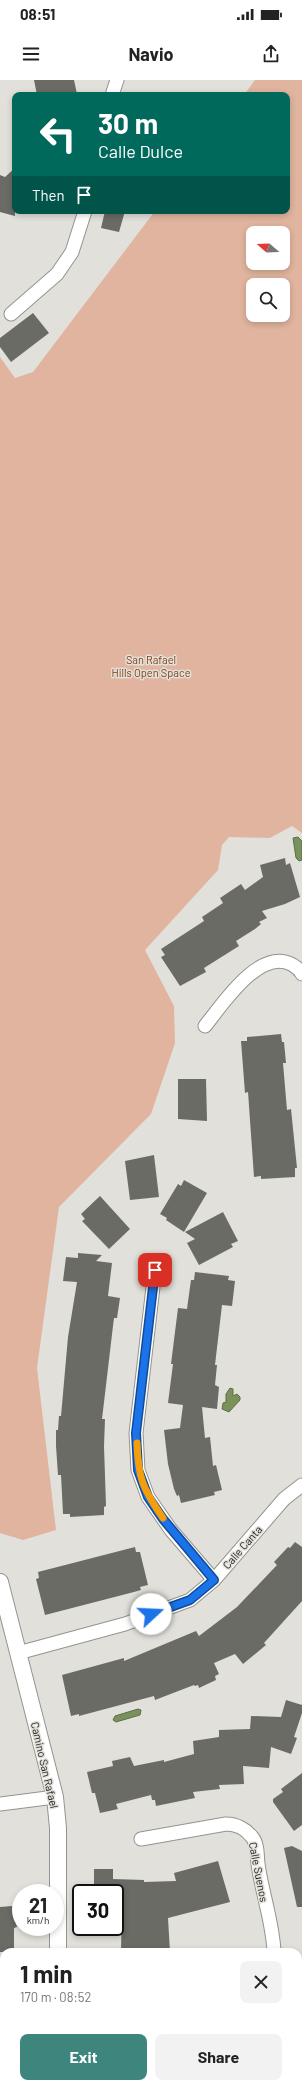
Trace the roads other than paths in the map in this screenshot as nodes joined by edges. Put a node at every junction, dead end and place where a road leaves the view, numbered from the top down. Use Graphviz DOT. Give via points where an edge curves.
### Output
graph roads {
  1 [pos="117,80"];
  2 [pos="113,92"];
  3 [pos="84,214"];
  4 [pos="11,314"];
  5 [pos="302,974"];
  6 [pos="205,1026"];
  7 [pos="155,1270"];
  8 [pos="302,1485"];
  9 [pos="214,1580"];
  10 [pos="0,1582"];
  11 [pos="18,1653"];
  12 [pos="55,1797"];
  13 [pos="0,1804"];
  14 [pos="141,1839"];
  15 [pos="58,1948"];
  16 [pos="273,1948"];
  1 -- 2 [label="street"];
  3 -- 4 [label="street" via="72,252 57,274"];
  5 -- 6 [label="street" via="299,968 286,962 267,963 242,980"];
  7 -- 9 [label="street" via="136,1433 138,1470 148,1497 167,1525"];
  8 -- 9 [label="street, Calle Canta" via="284,1499"];
  9 -- 11 [label="street, Calle Canta" via="190,1600 182,1603 125,1624"];
  10 -- 11 [label="street, Camino San Rafael"];
  11 -- 12 [label="street, Camino San Rafael"];
  12 -- 13 [label="street"];
  12 -- 15 [label="street, Camino San Rafael" via="58,1836"];
  14 -- 16 [label="street, Calle Suenos" via="226,1824 246,1831 252,1836 256,1848"];
}
